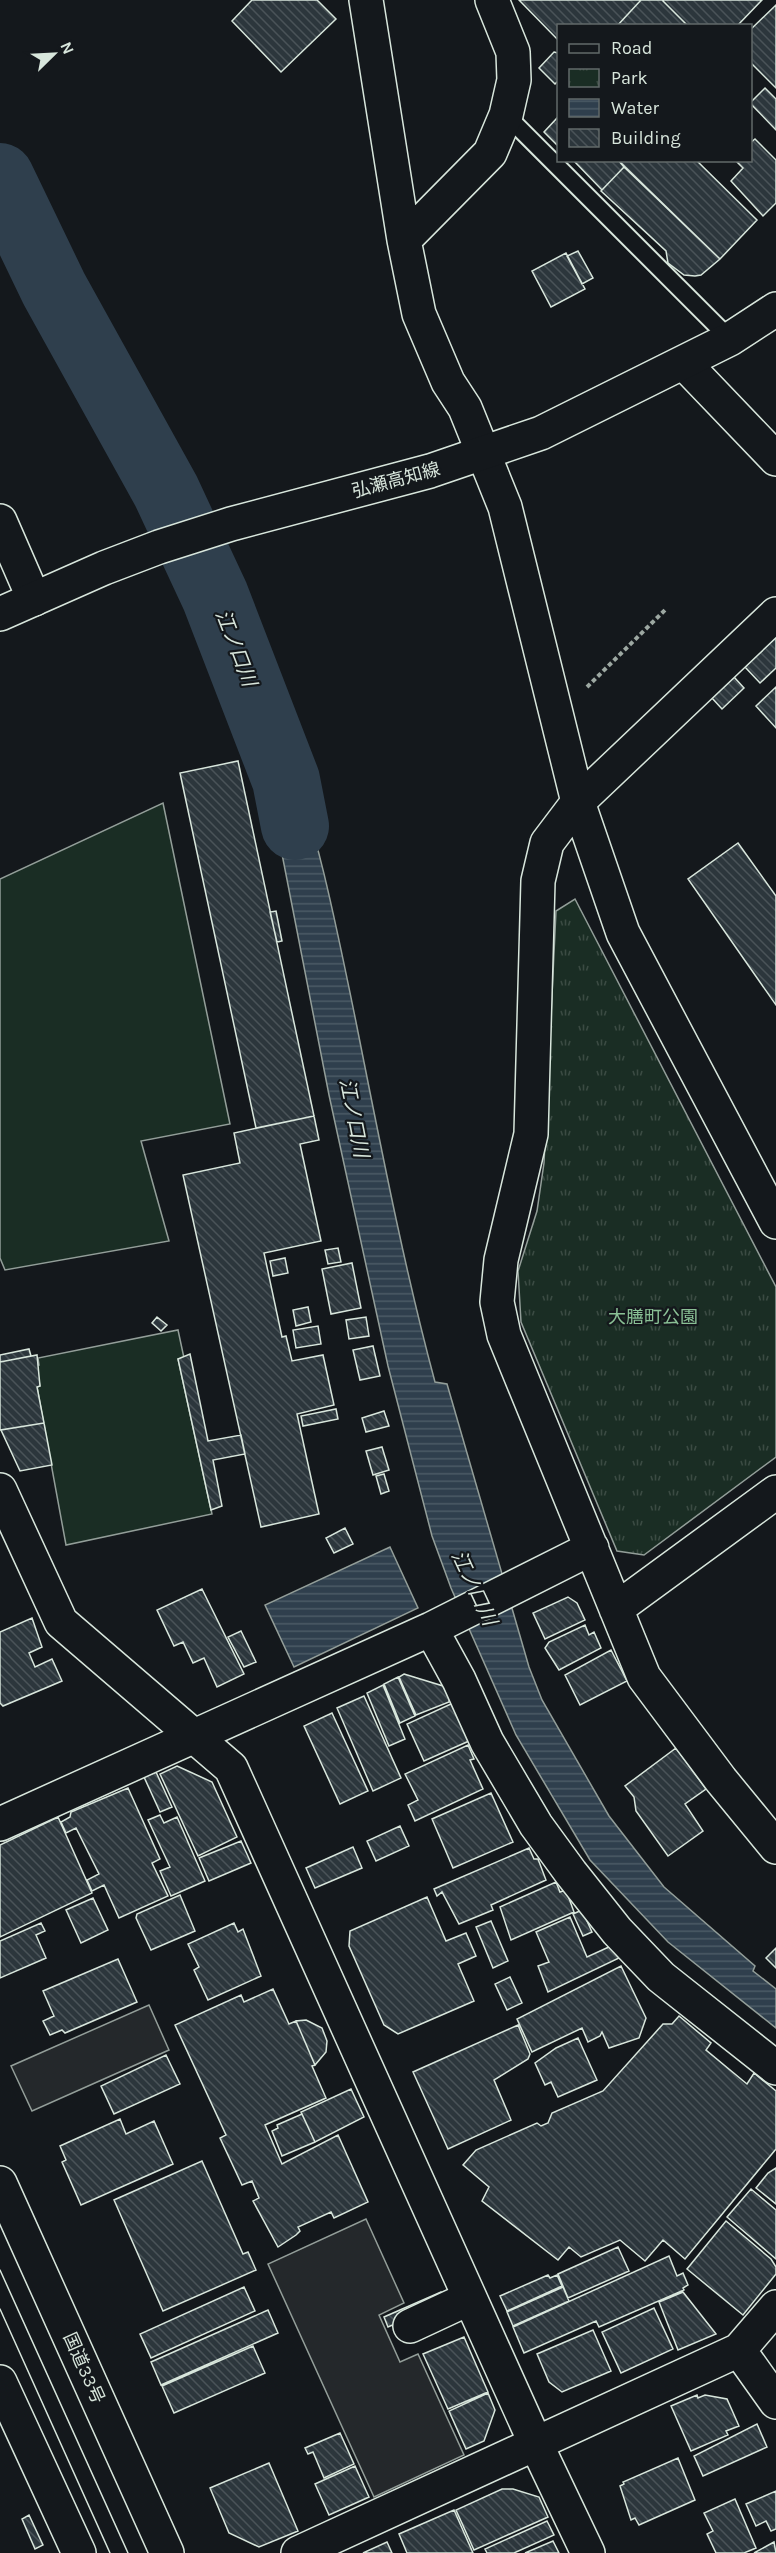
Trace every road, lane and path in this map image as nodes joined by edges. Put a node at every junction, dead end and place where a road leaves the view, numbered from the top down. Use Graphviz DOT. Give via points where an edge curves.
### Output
graph roads {
  1 [pos="366,0"];
  2 [pos="492,0"];
  3 [pos="506,115"];
  4 [pos="404,240"];
  5 [pos="776,309"];
  6 [pos="730,339"];
  7 [pos="684,363"];
  8 [pos="483,454"];
  9 [pos="776,459"];
  10 [pos="0,521"];
  11 [pos="34,598"];
  12 [pos="665,610"];
  13 [pos="0,614"];
  14 [pos="776,614"];
  15 [pos="553,701"];
  16 [pos="578,802"];
  17 [pos="776,1222"];
  18 [pos="0,1490"];
  19 [pos="776,1492"];
  20 [pos="592,1548"];
  21 [pos="616,1609"];
  22 [pos="440,1625"];
  23 [pos="197,1737"];
  24 [pos="0,1824"];
  25 [pos="776,1847"];
  26 [pos="776,2068"];
  27 [pos="0,2183"];
  28 [pos="470,2298"];
  29 [pos="776,2307"];
  30 [pos="410,2326"];
  31 [pos="739,2350"];
  32 [pos="0,2382"];
  33 [pos="776,2402"];
  34 [pos="535,2442"];
  35 [pos="79,2553"];
  36 [pos="167,2553"];
  37 [pos="298,2553"];
  38 [pos="588,2553"];
  1 -- 4 [label="main road"];
  2 -- 3 [label="main road" via="513,52 514,80"];
  3 -- 4 [label="main road" via="490,153"];
  3 -- 6 [label="lane"];
  4 -- 8 [label="main road" via="419,314"];
  5 -- 6 [label="main road, 弘瀬高知線"];
  6 -- 7 [label="main road, 弘瀬高知線"];
  7 -- 8 [label="main road, 弘瀬高知線" via="541,433"];
  7 -- 9 [label="main road"];
  8 -- 11 [label="main road, 弘瀬高知線" via="231,524"];
  8 -- 15 [label="main road" via="505,507"];
  10 -- 11 [label="main road"];
  11 -- 13 [label="main road, 弘瀬高知線"];
  12 -- 15 [label="path" via="582,691"];
  14 -- 16 [label="main road"];
  15 -- 16 [label="main road"];
  16 -- 17 [label="main road" via="623,933"];
  16 -- 20 [label="main road" via="547,843 538,881 531,1134 501,1260 497,1302 504,1335"];
  18 -- 23 [label="main road" via="61,1622"];
  19 -- 21 [label="main road"];
  20 -- 21 [label="main road"];
  20 -- 22 [label="main road"];
  21 -- 25 [label="main road" via="644,1677"];
  22 -- 23 [label="main road"];
  22 -- 26 [label="main road" via="487,1742 536,1825 571,1873 617,1931 661,1977"];
  23 -- 24 [label="main road"];
  23 -- 28 [label="main road" via="231,1768"];
  27 -- 36 [label="main road, 国道33号"];
  28 -- 30 [label="main road"];
  28 -- 34 [label="main road"];
  29 -- 31 [label="main road"];
  31 -- 33 [label="main road"];
  31 -- 34 [label="main road"];
  32 -- 35 [label="main road"];
  34 -- 37 [label="main road"];
  34 -- 38 [label="main road"];
}
